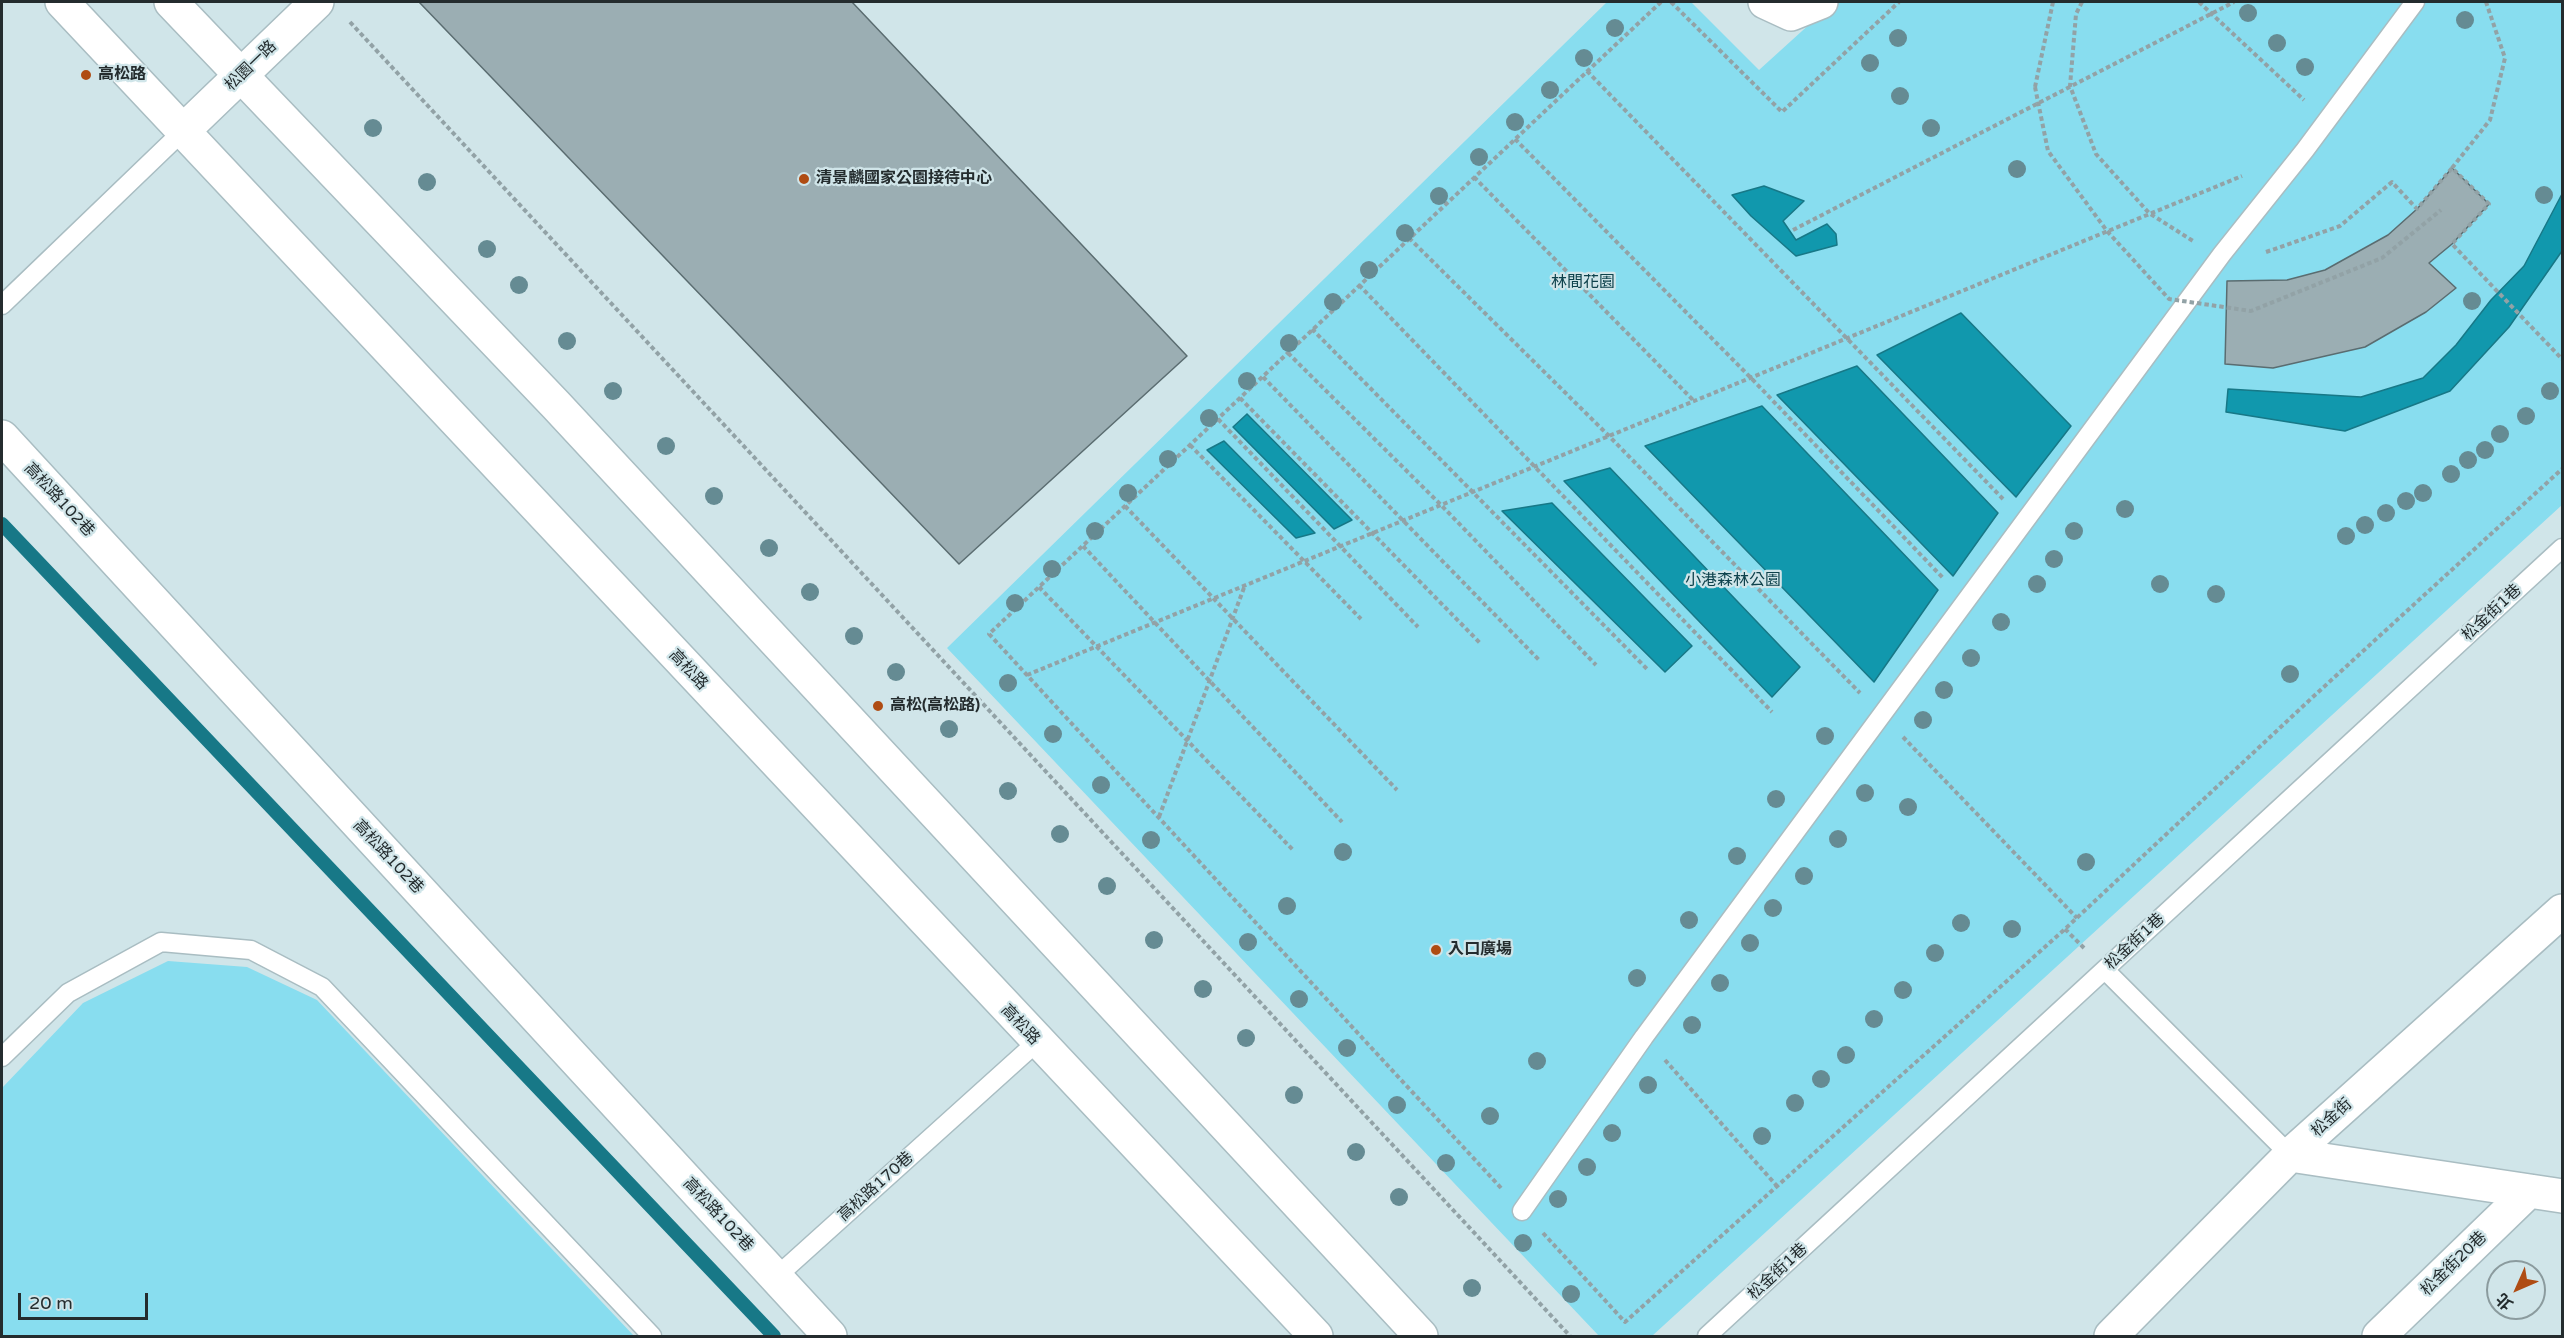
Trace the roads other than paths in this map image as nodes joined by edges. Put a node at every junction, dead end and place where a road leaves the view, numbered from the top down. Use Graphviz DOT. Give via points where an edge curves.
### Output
graph roads {
  1 [pos="62,2"];
  2 [pos="171,2"];
  3 [pos="317,2"];
  4 [pos="1765,2"];
  5 [pos="1821,2"];
  6 [pos="2415,2"];
  7 [pos="242,77"];
  8 [pos="184,130"];
  9 [pos="5,293"];
  10 [pos="2,437"];
  11 [pos="2562,548"];
  12 [pos="2562,911"];
  13 [pos="2105,969"];
  14 [pos="1037,1042"];
  15 [pos="2,1057"];
  16 [pos="2290,1155"];
  17 [pos="2529,1191"];
  18 [pos="2562,1196"];
  19 [pos="1522,1211"];
  20 [pos="775,1278"];
  21 [pos="652,1336"];
  22 [pos="830,1336"];
  23 [pos="1316,1336"];
  24 [pos="1421,1336"];
  25 [pos="1707,1336"];
  26 [pos="2111,1336"];
  27 [pos="2379,1336"];
  1 -- 8 [label="street, 高松路"];
  2 -- 7 [label="street"];
  3 -- 7 [label="street, 松園一路"];
  4 -- 5 [label="street" via="1791,14"];
  6 -- 19 [label="lane" via="2222,254 1882,714 1644,1037"];
  7 -- 8 [label="street, 松園一路"];
  7 -- 24 [label="street" via="556,405"];
  8 -- 9 [label="lane"];
  8 -- 14 [label="street, 高松路"];
  10 -- 20 [label="street, 高松路102巷"];
  11 -- 13 [label="lane, 松金街1巷"];
  12 -- 16 [label="street, 松金街"];
  13 -- 16 [label="lane"];
  13 -- 25 [label="lane, 松金街1巷"];
  14 -- 20 [label="lane, 高松路170巷"];
  14 -- 23 [label="street, 高松路"];
  15 -- 21 [label="lane" via="68,993 161,942 251,950 322,987"];
  16 -- 17 [label="street"];
  16 -- 26 [label="street, 松金街"];
  17 -- 18 [label="street"];
  17 -- 27 [label="street, 松金街20巷"];
  20 -- 22 [label="street"];
}
